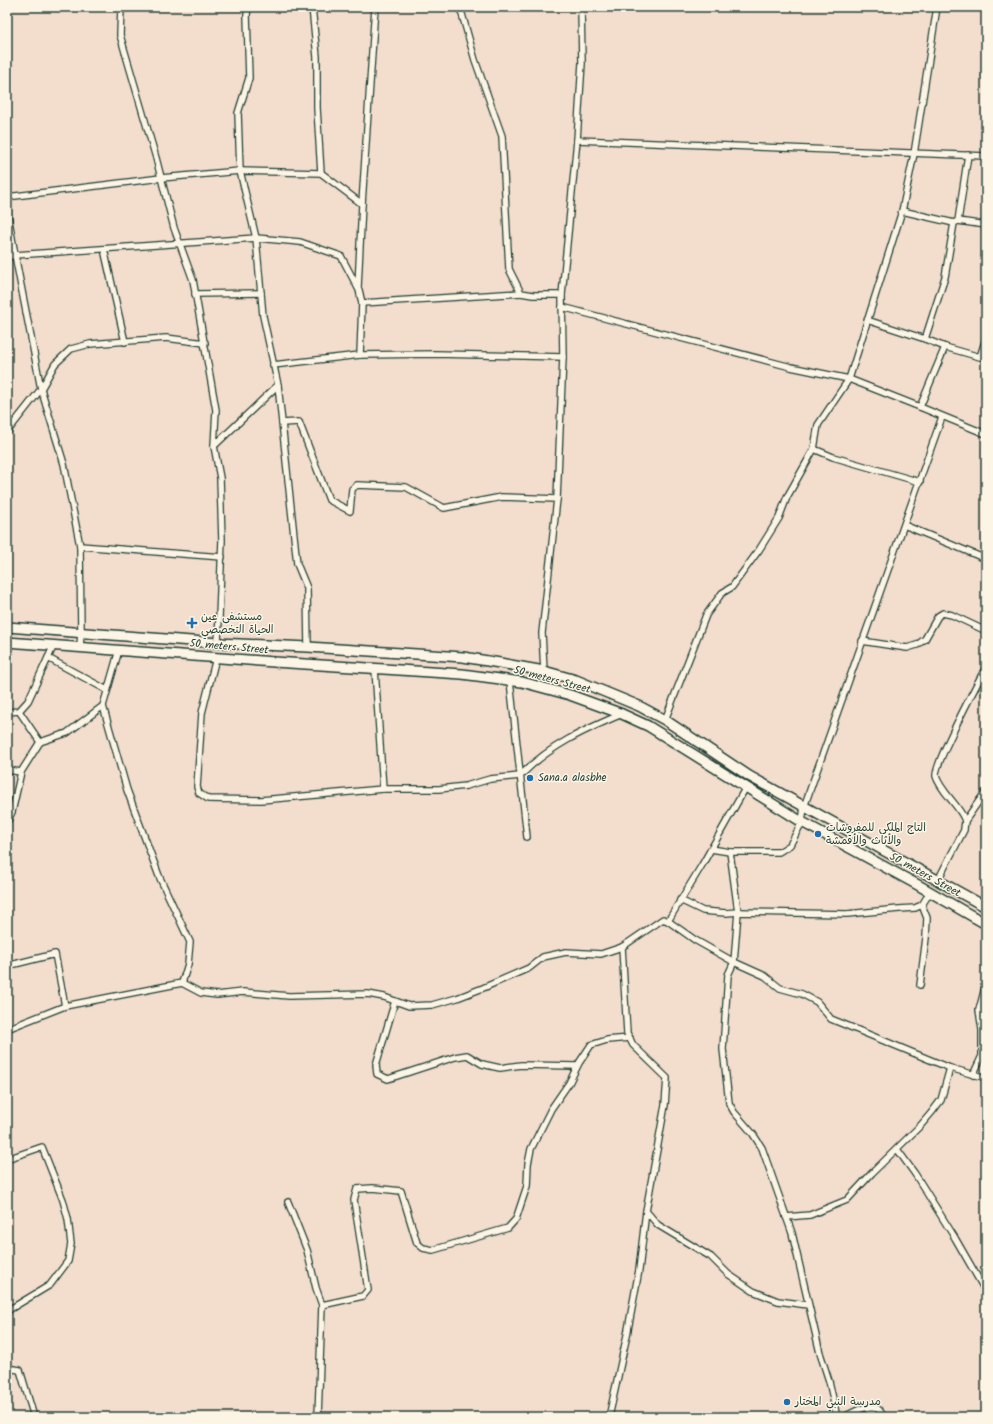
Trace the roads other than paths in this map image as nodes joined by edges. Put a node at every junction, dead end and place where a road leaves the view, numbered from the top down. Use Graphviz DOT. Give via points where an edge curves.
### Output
graph roads {
  1 [pos="122,7"];
  2 [pos="248,7"];
  3 [pos="312,7"];
  4 [pos="375,7"];
  5 [pos="460,7"];
  6 [pos="581,7"];
  7 [pos="937,7"];
  8 [pos="577,140"];
  9 [pos="914,154"];
  10 [pos="968,155"];
  11 [pos="986,156"];
  12 [pos="240,171"];
  13 [pos="321,173"];
  14 [pos="161,178"];
  15 [pos="7,197"];
  16 [pos="362,204"];
  17 [pos="7,209"];
  18 [pos="902,211"];
  19 [pos="956,222"];
  20 [pos="986,226"];
  21 [pos="256,238"];
  22 [pos="178,244"];
  23 [pos="104,249"];
  24 [pos="15,256"];
  25 [pos="7,257"];
  26 [pos="358,288"];
  27 [pos="261,292"];
  28 [pos="520,293"];
  29 [pos="195,294"];
  30 [pos="562,295"];
  31 [pos="362,303"];
  32 [pos="562,307"];
  33 [pos="867,320"];
  34 [pos="986,338"];
  35 [pos="925,339"];
  36 [pos="124,342"];
  37 [pos="205,343"];
  38 [pos="945,347"];
  39 [pos="360,355"];
  40 [pos="563,357"];
  41 [pos="983,358"];
  42 [pos="273,365"];
  43 [pos="849,379"];
  44 [pos="278,385"];
  45 [pos="41,389"];
  46 [pos="920,407"];
  47 [pos="942,417"];
  48 [pos="282,423"];
  49 [pos="7,432"];
  50 [pos="986,434"];
  51 [pos="214,446"];
  52 [pos="814,449"];
  53 [pos="920,482"];
  54 [pos="557,499"];
  55 [pos="904,525"];
  56 [pos="80,546"];
  57 [pos="222,557"];
  58 [pos="986,559"];
  59 [pos="7,627"];
  60 [pos="986,631"];
  61 [pos="82,632"];
  62 [pos="862,641"];
  63 [pos="7,642"];
  64 [pos="218,643"];
  65 [pos="54,645"];
  66 [pos="273,646"];
  67 [pos="80,647"];
  68 [pos="308,647"];
  69 [pos="118,650"];
  70 [pos="48,658"];
  71 [pos="216,658"];
  72 [pos="274,662"];
  73 [pos="986,667"];
  74 [pos="375,669"];
  75 [pos="544,671"];
  76 [pos="576,680"];
  77 [pos="510,681"];
  78 [pos="107,690"];
  79 [pos="570,695"];
  80 [pos="102,706"];
  81 [pos="19,711"];
  82 [pos="7,712"];
  83 [pos="622,714"];
  84 [pos="665,720"];
  85 [pos="40,742"];
  86 [pos="7,770"];
  87 [pos="21,772"];
  88 [pos="520,776"];
  89 [pos="746,787"];
  90 [pos="383,789"];
  91 [pos="986,791"];
  92 [pos="804,807"];
  93 [pos="965,821"];
  94 [pos="7,822"];
  95 [pos="802,822"];
  96 [pos="527,837"];
  97 [pos="711,849"];
  98 [pos="730,852"];
  99 [pos="923,872"];
  100 [pos="938,880"];
  101 [pos="918,885"];
  102 [pos="930,892"];
  103 [pos="680,900"];
  104 [pos="922,905"];
  105 [pos="986,906"];
  106 [pos="738,912"];
  107 [pos="668,920"];
  108 [pos="986,924"];
  109 [pos="622,947"];
  110 [pos="734,962"];
  111 [pos="7,966"];
  112 [pos="182,983"];
  113 [pos="986,984"];
  114 [pos="920,985"];
  115 [pos="395,1001"];
  116 [pos="65,1006"];
  117 [pos="7,1029"];
  118 [pos="630,1038"];
  119 [pos="577,1066"];
  120 [pos="950,1068"];
  121 [pos="974,1075"];
  122 [pos="986,1078"];
  123 [pos="897,1149"];
  124 [pos="7,1159"];
  125 [pos="288,1202"];
  126 [pos="646,1211"];
  127 [pos="786,1217"];
  128 [pos="986,1292"];
  129 [pos="808,1304"];
  130 [pos="322,1305"];
  131 [pos="7,1311"];
  132 [pos="7,1368"];
  133 [pos="34,1417"];
  134 [pos="318,1417"];
  135 [pos="609,1417"];
  136 [pos="837,1417"];
  137 [pos="844,1417"];
  138 [pos="884,1417"];
  1 -- 14 [label="street" via="120,35"];
  2 -- 12 [label="street" via="249,78 238,113"];
  3 -- 13 [label="street" via="317,57"];
  4 -- 16 [label="street"];
  5 -- 28 [label="street" via="475,60 502,136 509,269"];
  6 -- 8 [label="street" via="582,63"];
  7 -- 9 [label="street"];
  8 -- 9 [label="street"];
  8 -- 30 [label="street"];
  9 -- 10 [label="street"];
  9 -- 18 [label="street"];
  10 -- 11 [label="street"];
  10 -- 19 [label="street"];
  12 -- 13 [label="street"];
  12 -- 14 [label="street"];
  12 -- 21 [label="street"];
  13 -- 16 [label="street"];
  14 -- 15 [label="street"];
  14 -- 22 [label="street"];
  16 -- 26 [label="street"];
  17 -- 24 [label="street"];
  18 -- 19 [label="street"];
  18 -- 33 [label="street"];
  19 -- 20 [label="street"];
  19 -- 35 [label="street" via="945,277"];
  21 -- 22 [label="street"];
  21 -- 26 [label="street" via="300,242 341,256"];
  21 -- 27 [label="street"];
  22 -- 23 [label="street"];
  22 -- 29 [label="street" via="193,280"];
  23 -- 24 [label="street"];
  23 -- 36 [label="street"];
  24 -- 25 [label="street"];
  24 -- 45 [label="street"];
  26 -- 31 [label="street"];
  27 -- 29 [label="street"];
  27 -- 42 [label="street"];
  28 -- 30 [label="street"];
  28 -- 31 [label="street"];
  29 -- 37 [label="street"];
  30 -- 32 [label="street"];
  31 -- 39 [label="street"];
  32 -- 40 [label="street"];
  32 -- 43 [label="street" via="791,367"];
  33 -- 35 [label="street"];
  33 -- 43 [label="street"];
  34 -- 41 [label="street"];
  35 -- 38 [label="street"];
  36 -- 37 [label="street" via="166,338"];
  36 -- 45 [label="street" via="90,344 71,349 56,364"];
  37 -- 51 [label="street" via="216,410"];
  38 -- 41 [label="street"];
  38 -- 46 [label="street"];
  39 -- 40 [label="street"];
  39 -- 42 [label="street"];
  40 -- 54 [label="street"];
  42 -- 44 [label="street"];
  43 -- 46 [label="street"];
  43 -- 52 [label="street" via="818,425"];
  44 -- 48 [label="street"];
  44 -- 51 [label="street"];
  45 -- 49 [label="street"];
  45 -- 56 [label="street" via="64,464"];
  46 -- 47 [label="street"];
  47 -- 50 [label="street"];
  47 -- 53 [label="street"];
  48 -- 54 [label="street" via="299,422 329,500 350,511 352,489 357,485 406,486 444,508 502,497"];
  48 -- 68 [label="street" via="297,564 307,588"];
  51 -- 57 [label="street" via="220,478"];
  52 -- 53 [label="street"];
  52 -- 84 [label="street" via="787,497 779,518 759,550 732,587 722,593 706,615"];
  53 -- 55 [label="street"];
  54 -- 75 [label="street" via="542,633"];
  55 -- 58 [label="street"];
  55 -- 62 [label="street"];
  56 -- 57 [label="street"];
  56 -- 61 [label="street"];
  57 -- 64 [label="street"];
  59 -- 61 [label="main road, 50 meters Street"];
  60 -- 62 [label="street" via="952,615 943,614 938,616 925,639 917,645 907,648"];
  61 -- 64 [label="main road, 50 meters Street"];
  61 -- 67 [label="street"];
  62 -- 92 [label="street"];
  63 -- 65 [label="main road, 50 meters Street"];
  64 -- 66 [label="main road, 50 meters Street"];
  65 -- 67 [label="main road, 50 meters Street"];
  65 -- 70 [label="street"];
  66 -- 68 [label="main road, 50 meters Street"];
  66 -- 72 [label="main road"];
  67 -- 69 [label="main road, 50 meters Street"];
  68 -- 75 [label="main road, 50 meters Street" via="463,657"];
  69 -- 71 [label="main road, 50 meters Street"];
  69 -- 78 [label="street"];
  70 -- 78 [label="street"];
  70 -- 81 [label="street" via="28,701"];
  71 -- 72 [label="main road, 50 meters Street"];
  71 -- 90 [label="street" via="202,713 197,787 199,793 208,799 261,800"];
  72 -- 74 [label="main road, 50 meters Street"];
  73 -- 93 [label="street" via="951,737 936,776"];
  74 -- 77 [label="main road, 50 meters Street" via="462,674"];
  74 -- 90 [label="street"];
  75 -- 76 [label="main road, 50 meters Street"];
  76 -- 79 [label="main road"];
  76 -- 84 [label="main road, 50 meters Street" via="639,706"];
  77 -- 79 [label="main road, 50 meters Street"];
  77 -- 88 [label="street"];
  78 -- 80 [label="street"];
  79 -- 83 [label="main road, 50 meters Street"];
  80 -- 85 [label="street" via="67,732"];
  80 -- 112 [label="street" via="127,790 160,876 190,942 188,964"];
  81 -- 82 [label="street"];
  81 -- 85 [label="street"];
  83 -- 88 [label="street" via="559,744 533,762"];
  83 -- 89 [label="main road, 50 meters Street" via="648,726"];
  84 -- 92 [label="main road, 50 meters Street" via="749,776"];
  85 -- 87 [label="street"];
  86 -- 87 [label="street"];
  87 -- 94 [label="street" via="12,812"];
  88 -- 90 [label="street" via="439,789"];
  88 -- 96 [label="street"];
  89 -- 95 [label="main road, 50 meters Street"];
  89 -- 97 [label="street"];
  91 -- 93 [label="street"];
  92 -- 95 [label="street"];
  92 -- 99 [label="main road, 50 meters Street"];
  93 -- 100 [label="street" via="964,830"];
  95 -- 98 [label="street" via="790,845 779,852"];
  95 -- 101 [label="main road, 50 meters Street"];
  97 -- 98 [label="street"];
  97 -- 103 [label="street"];
  98 -- 106 [label="street"];
  99 -- 100 [label="main road, 50 meters Street"];
  99 -- 101 [label="main road"];
  100 -- 105 [label="main road, 50 meters Street"];
  101 -- 102 [label="main road, 50 meters Street"];
  102 -- 104 [label="street"];
  102 -- 108 [label="main road, 50 meters Street"];
  103 -- 106 [label="street" via="703,911"];
  103 -- 107 [label="street"];
  104 -- 106 [label="street" via="915,908 847,914"];
  104 -- 114 [label="street" via="927,918"];
  106 -- 110 [label="street"];
  107 -- 109 [label="street" via="663,920"];
  107 -- 110 [label="street" via="695,940"];
  109 -- 115 [label="street" via="601,954 566,952 543,956 529,968 457,998 432,1005 409,1006"];
  109 -- 118 [label="street" via="627,1033"];
  110 -- 120 [label="street" via="765,976 780,988 802,994 817,1002 831,1018"];
  110 -- 127 [label="street" via="728,975 723,1049 729,1103 762,1148"];
  111 -- 116 [label="street" via="55,954"];
  112 -- 115 [label="street" via="201,993 217,995 243,992 289,996 368,994"];
  112 -- 116 [label="street"];
  113 -- 121 [label="street" via="979,1010 982,1056"];
  115 -- 119 [label="street" via="376,1065 377,1074 388,1079 467,1055 482,1064 500,1068 521,1065"];
  116 -- 117 [label="street"];
  118 -- 119 [label="street" via="607,1040 591,1045"];
  118 -- 126 [label="street" via="633,1045 667,1078 665,1105"];
  119 -- 130 [label="street" via="531,1149 527,1186 516,1219 508,1228 433,1250 423,1248 417,1243 401,1191 358,1189 354,1200 368,1290 363,1296"];
  120 -- 121 [label="street"];
  120 -- 123 [label="street" via="941,1100"];
  121 -- 122 [label="street"];
  123 -- 127 [label="street" via="848,1200 810,1215"];
  123 -- 128 [label="street" via="955,1238"];
  124 -- 131 [label="street" via="42,1147 63,1200 71,1244 68,1261 50,1284"];
  125 -- 130 [label="street" via="307,1250"];
  126 -- 129 [label="street" via="658,1225 711,1257 728,1274 752,1291 778,1301"];
  126 -- 135 [label="street" via="639,1270"];
  127 -- 129 [label="street"];
  129 -- 136 [label="street"];
  130 -- 134 [label="street"];
  132 -- 133 [label="street" via="20,1370"];
  137 -- 138 [label="street" via="871,1406 877,1408"];
}
